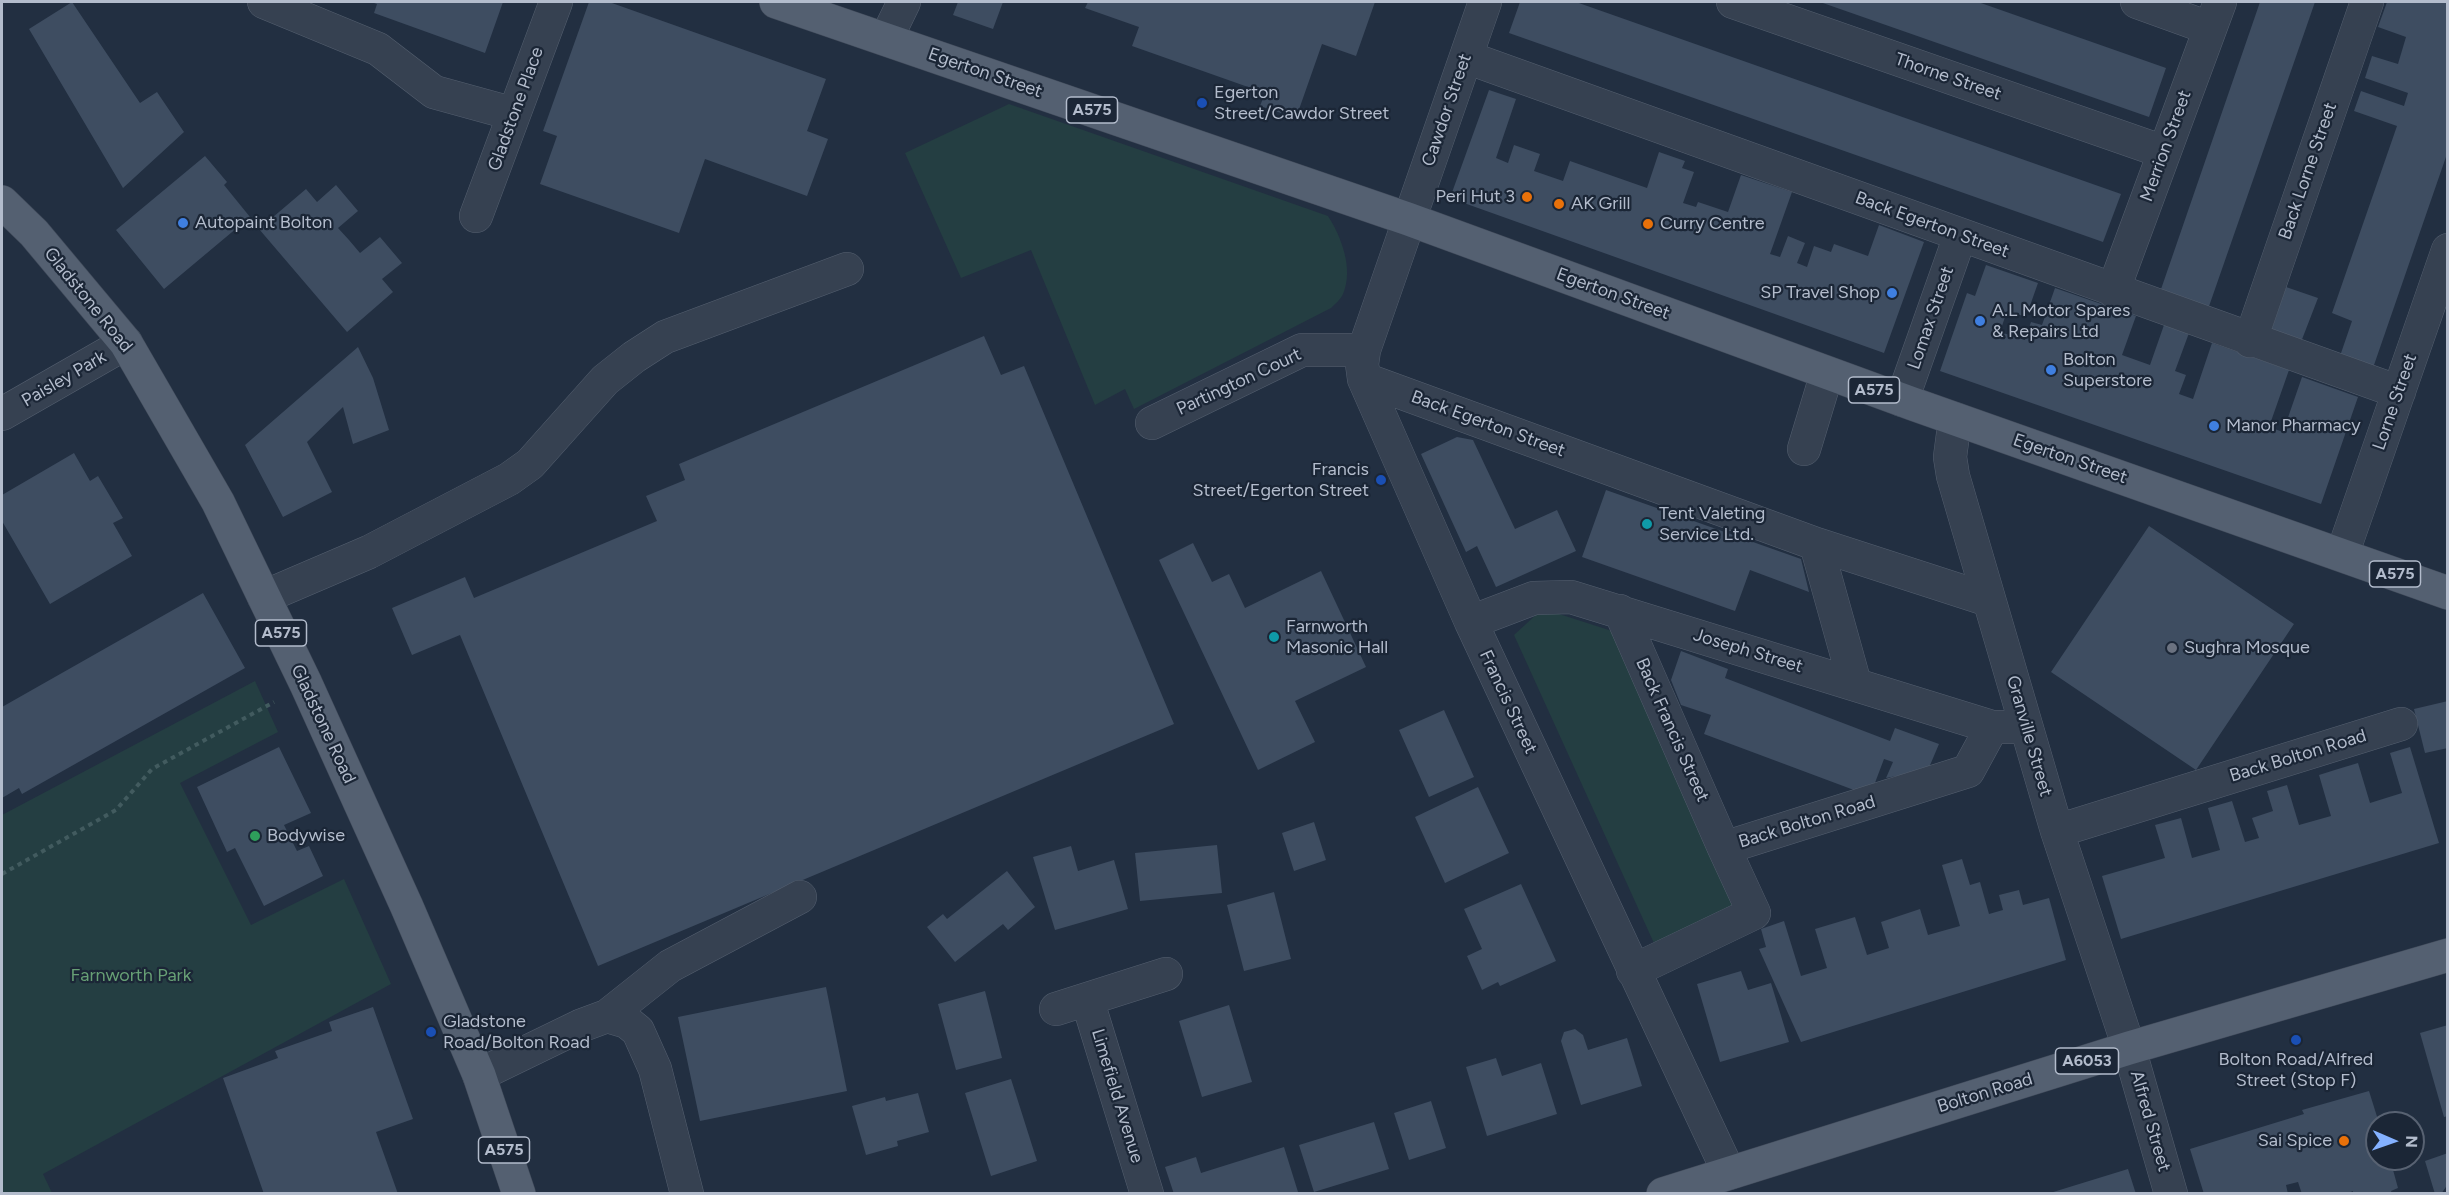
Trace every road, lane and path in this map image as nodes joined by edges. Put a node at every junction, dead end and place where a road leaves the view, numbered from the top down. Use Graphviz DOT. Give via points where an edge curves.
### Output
graph roads {
  1 [pos="264,2"];
  2 [pos="556,2"];
  3 [pos="776,2"];
  4 [pos="904,2"];
  5 [pos="1485,2"];
  6 [pos="1732,2"];
  7 [pos="2137,2"];
  8 [pos="2367,2"];
  9 [pos="2215,15"];
  10 [pos="886,39"];
  11 [pos="1466,57"];
  12 [pos="514,114"];
  13 [pos="2164,152"];
  14 [pos="2,202"];
  15 [pos="476,216"];
  16 [pos="1408,219"];
  17 [pos="1960,236"];
  18 [pos="2448,250"];
  19 [pos="847,269"];
  20 [pos="2113,291"];
  21 [pos="2250,340"];
  22 [pos="126,343"];
  23 [pos="1364,364"];
  24 [pos="1827,373"];
  25 [pos="2398,392"];
  26 [pos="1902,400"];
  27 [pos="2,414"];
  28 [pos="1955,419"];
  29 [pos="1152,423"];
  30 [pos="1804,449"];
  31 [pos="1816,544"];
  32 [pos="2342,555"];
  33 [pos="2448,593"];
  34 [pos="264,597"];
  35 [pos="1989,600"];
  36 [pos="1620,611"];
  37 [pos="1471,622"];
  38 [pos="306,684"];
  39 [pos="1855,684"];
  40 [pos="2401,724"];
  41 [pos="1992,727"];
  42 [pos="2026,727"];
  43 [pos="2057,831"];
  44 [pos="1724,848"];
  45 [pos="2,874"];
  46 [pos="800,897"];
  47 [pos="2448,955"];
  48 [pos="1634,971"];
  49 [pos="1166,974"];
  50 [pos="1087,999"];
  51 [pos="1056,1009"];
  52 [pos="607,1016"];
  53 [pos="2129,1048"];
  54 [pos="479,1075"];
  55 [pos="1729,1173"];
  56 [pos="519,1194"];
  57 [pos="687,1194"];
  58 [pos="1147,1194"];
  59 [pos="1662,1194"];
  60 [pos="2171,1194"];
  1 -- 12 [label="street" via="378,49 434,92"];
  2 -- 12 [label="street, Gladstone Place"];
  3 -- 10 [label="main road, Egerton Street / A575"];
  4 -- 10 [label="street"];
  5 -- 11 [label="street, Cawdor Street"];
  6 -- 13 [label="street, Thorne Street"];
  7 -- 9 [label="street"];
  8 -- 21 [label="street, Back Lorne Street"];
  9 -- 13 [label="street, Merrion Street"];
  10 -- 16 [label="main road, Egerton Street / A575"];
  11 -- 16 [label="street, Cawdor Street"];
  11 -- 17 [label="street, Back Egerton Street"];
  12 -- 15 [label="street, Gladstone Place"];
  13 -- 20 [label="street, Merrion Street"];
  14 -- 22 [label="main road, Gladstone Road / A575" via="34,233"];
  16 -- 23 [label="street"];
  16 -- 24 [label="main road, Egerton Street / A575"];
  17 -- 20 [label="street, Back Egerton Street"];
  17 -- 26 [label="street, Lomax Street"];
  18 -- 25 [label="street, Lorne Street"];
  19 -- 34 [label="street" via="665,337 605,380 530,464 508,479 369,552"];
  20 -- 21 [label="street, Back Egerton Street"];
  21 -- 25 [label="street, Back Egerton Street"];
  22 -- 27 [label="street, Paisley Park"];
  22 -- 34 [label="main road, Gladstone Road / A575" via="218,502"];
  23 -- 29 [label="street, Partington Court" via="1302,350"];
  23 -- 31 [label="street, Back Egerton Street"];
  23 -- 37 [label="street, Francis Street"];
  24 -- 26 [label="main road, Egerton Street / A575"];
  24 -- 30 [label="street"];
  25 -- 32 [label="street, Lorne Street"];
  26 -- 28 [label="main road, Egerton Street / A575"];
  28 -- 32 [label="main road, Egerton Street / A575"];
  28 -- 35 [label="street, Granville Street" via="1950,457 1953,476"];
  31 -- 35 [label="street, Back Egerton Street"];
  31 -- 39 [label="street"];
  32 -- 33 [label="main road, Egerton Street / A575"];
  34 -- 38 [label="main road, Gladstone Road / A575"];
  35 -- 42 [label="street, Granville Street"];
  36 -- 37 [label="street, Joseph Street" via="1571,597 1551,596 1534,598"];
  36 -- 39 [label="street, Joseph Street"];
  36 -- 44 [label="street, Back Francis Street"];
  37 -- 48 [label="street, Francis Street"];
  38 -- 45 [label="path" via="152,769 116,810"];
  38 -- 54 [label="main road, Gladstone Road / A575"];
  39 -- 41 [label="street, Joseph Street"];
  40 -- 43 [label="street, Back Bolton Road"];
  41 -- 42 [label="street, Joseph Street"];
  41 -- 44 [label="street, Back Bolton Road" via="1968,771"];
  42 -- 43 [label="street, Granville Street"];
  43 -- 53 [label="street, Granville Street"];
  44 -- 48 [label="street, Back Bolton Road" via="1754,913"];
  46 -- 52 [label="street" via="670,966"];
  47 -- 53 [label="main road, Bolton Road / A6053"];
  48 -- 55 [label="street, Francis Street"];
  49 -- 50 [label="street"];
  50 -- 51 [label="street"];
  50 -- 58 [label="street, Limefield Avenue"];
  52 -- 54 [label="street"];
  52 -- 57 [label="street" via="627,1022 638,1031 651,1060"];
  53 -- 55 [label="main road, Bolton Road / A6053"];
  53 -- 60 [label="street, Alfred Street"];
  54 -- 56 [label="main road, Gladstone Road / A575"];
  55 -- 59 [label="main road, Bolton Road / A6053"];
}
